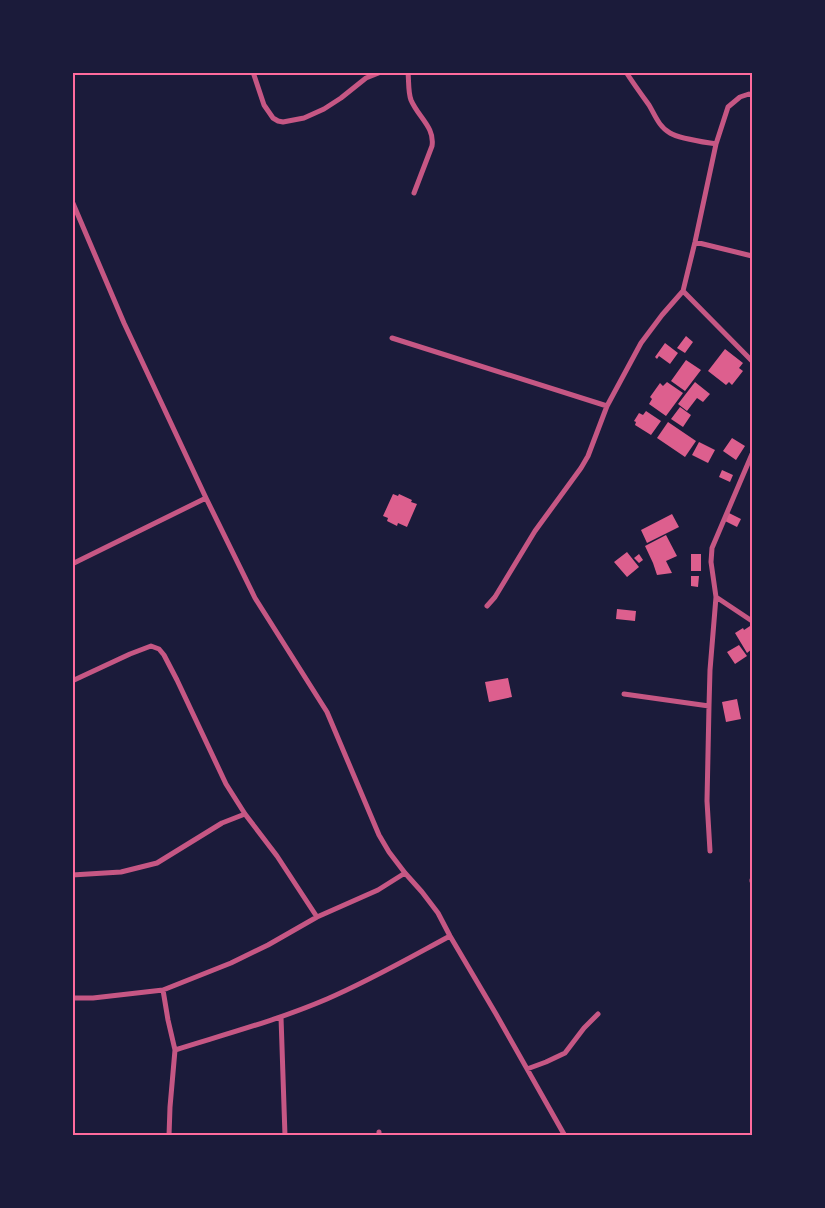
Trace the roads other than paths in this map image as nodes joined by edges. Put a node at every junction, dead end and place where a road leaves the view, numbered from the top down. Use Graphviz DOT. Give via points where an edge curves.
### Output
graph roads {
  1 [pos="253,72"];
  2 [pos="381,72"];
  3 [pos="408,72"];
  4 [pos="626,72"];
  5 [pos="752,95"];
  6 [pos="716,144"];
  7 [pos="414,193"];
  8 [pos="72,201"];
  9 [pos="695,242"];
  10 [pos="752,256"];
  11 [pos="683,291"];
  12 [pos="392,338"];
  13 [pos="752,361"];
  14 [pos="607,406"];
  15 [pos="752,454"];
  16 [pos="206,498"];
  17 [pos="72,564"];
  18 [pos="716,597"];
  19 [pos="487,606"];
  20 [pos="752,621"];
  21 [pos="72,681"];
  22 [pos="624,694"];
  23 [pos="709,706"];
  24 [pos="245,814"];
  25 [pos="710,851"];
  26 [pos="405,873"];
  27 [pos="72,875"];
  28 [pos="316,917"];
  29 [pos="450,936"];
  30 [pos="164,990"];
  31 [pos="72,998"];
  32 [pos="598,1014"];
  33 [pos="281,1018"];
  34 [pos="175,1050"];
  35 [pos="527,1069"];
  36 [pos="564,1135"];
  37 [pos="169,1136"];
  38 [pos="285,1136"];
  39 [pos="553,1136"];
  1 -- 2 [label="street" via="264,105 273,118 283,122 324,110 366,78"];
  3 -- 7 [label="street" via="409,94 433,139"];
  4 -- 6 [label="street" via="663,128 677,136"];
  5 -- 6 [label="street" via="740,97 728,107"];
  6 -- 9 [label="street"];
  8 -- 16 [label="street" via="124,323"];
  9 -- 10 [label="street"];
  9 -- 11 [label="street"];
  11 -- 13 [label="street"];
  11 -- 14 [label="street" via="641,343"];
  12 -- 14 [label="street"];
  14 -- 19 [label="street" via="581,468"];
  15 -- 18 [label="street" via="712,548"];
  16 -- 17 [label="street"];
  16 -- 26 [label="street" via="255,598 327,712 379,835"];
  18 -- 20 [label="street"];
  18 -- 23 [label="street"];
  21 -- 24 [label="street" via="151,646 159,649 226,784"];
  22 -- 23 [label="street"];
  23 -- 25 [label="street" via="707,783"];
  24 -- 27 [label="street" via="222,823 157,863 121,872"];
  24 -- 28 [label="street" via="278,856"];
  26 -- 28 [label="street" via="372,893"];
  26 -- 29 [label="street" via="438,913"];
  28 -- 30 [label="street" via="231,963"];
  29 -- 33 [label="street" via="328,999"];
  29 -- 35 [label="street"];
  30 -- 31 [label="street"];
  30 -- 34 [label="street"];
  32 -- 35 [label="street" via="565,1053"];
  33 -- 34 [label="street"];
  33 -- 38 [label="street"];
  34 -- 37 [label="street"];
  35 -- 36 [label="street"];
  36 -- 39 [label="street"];
}
